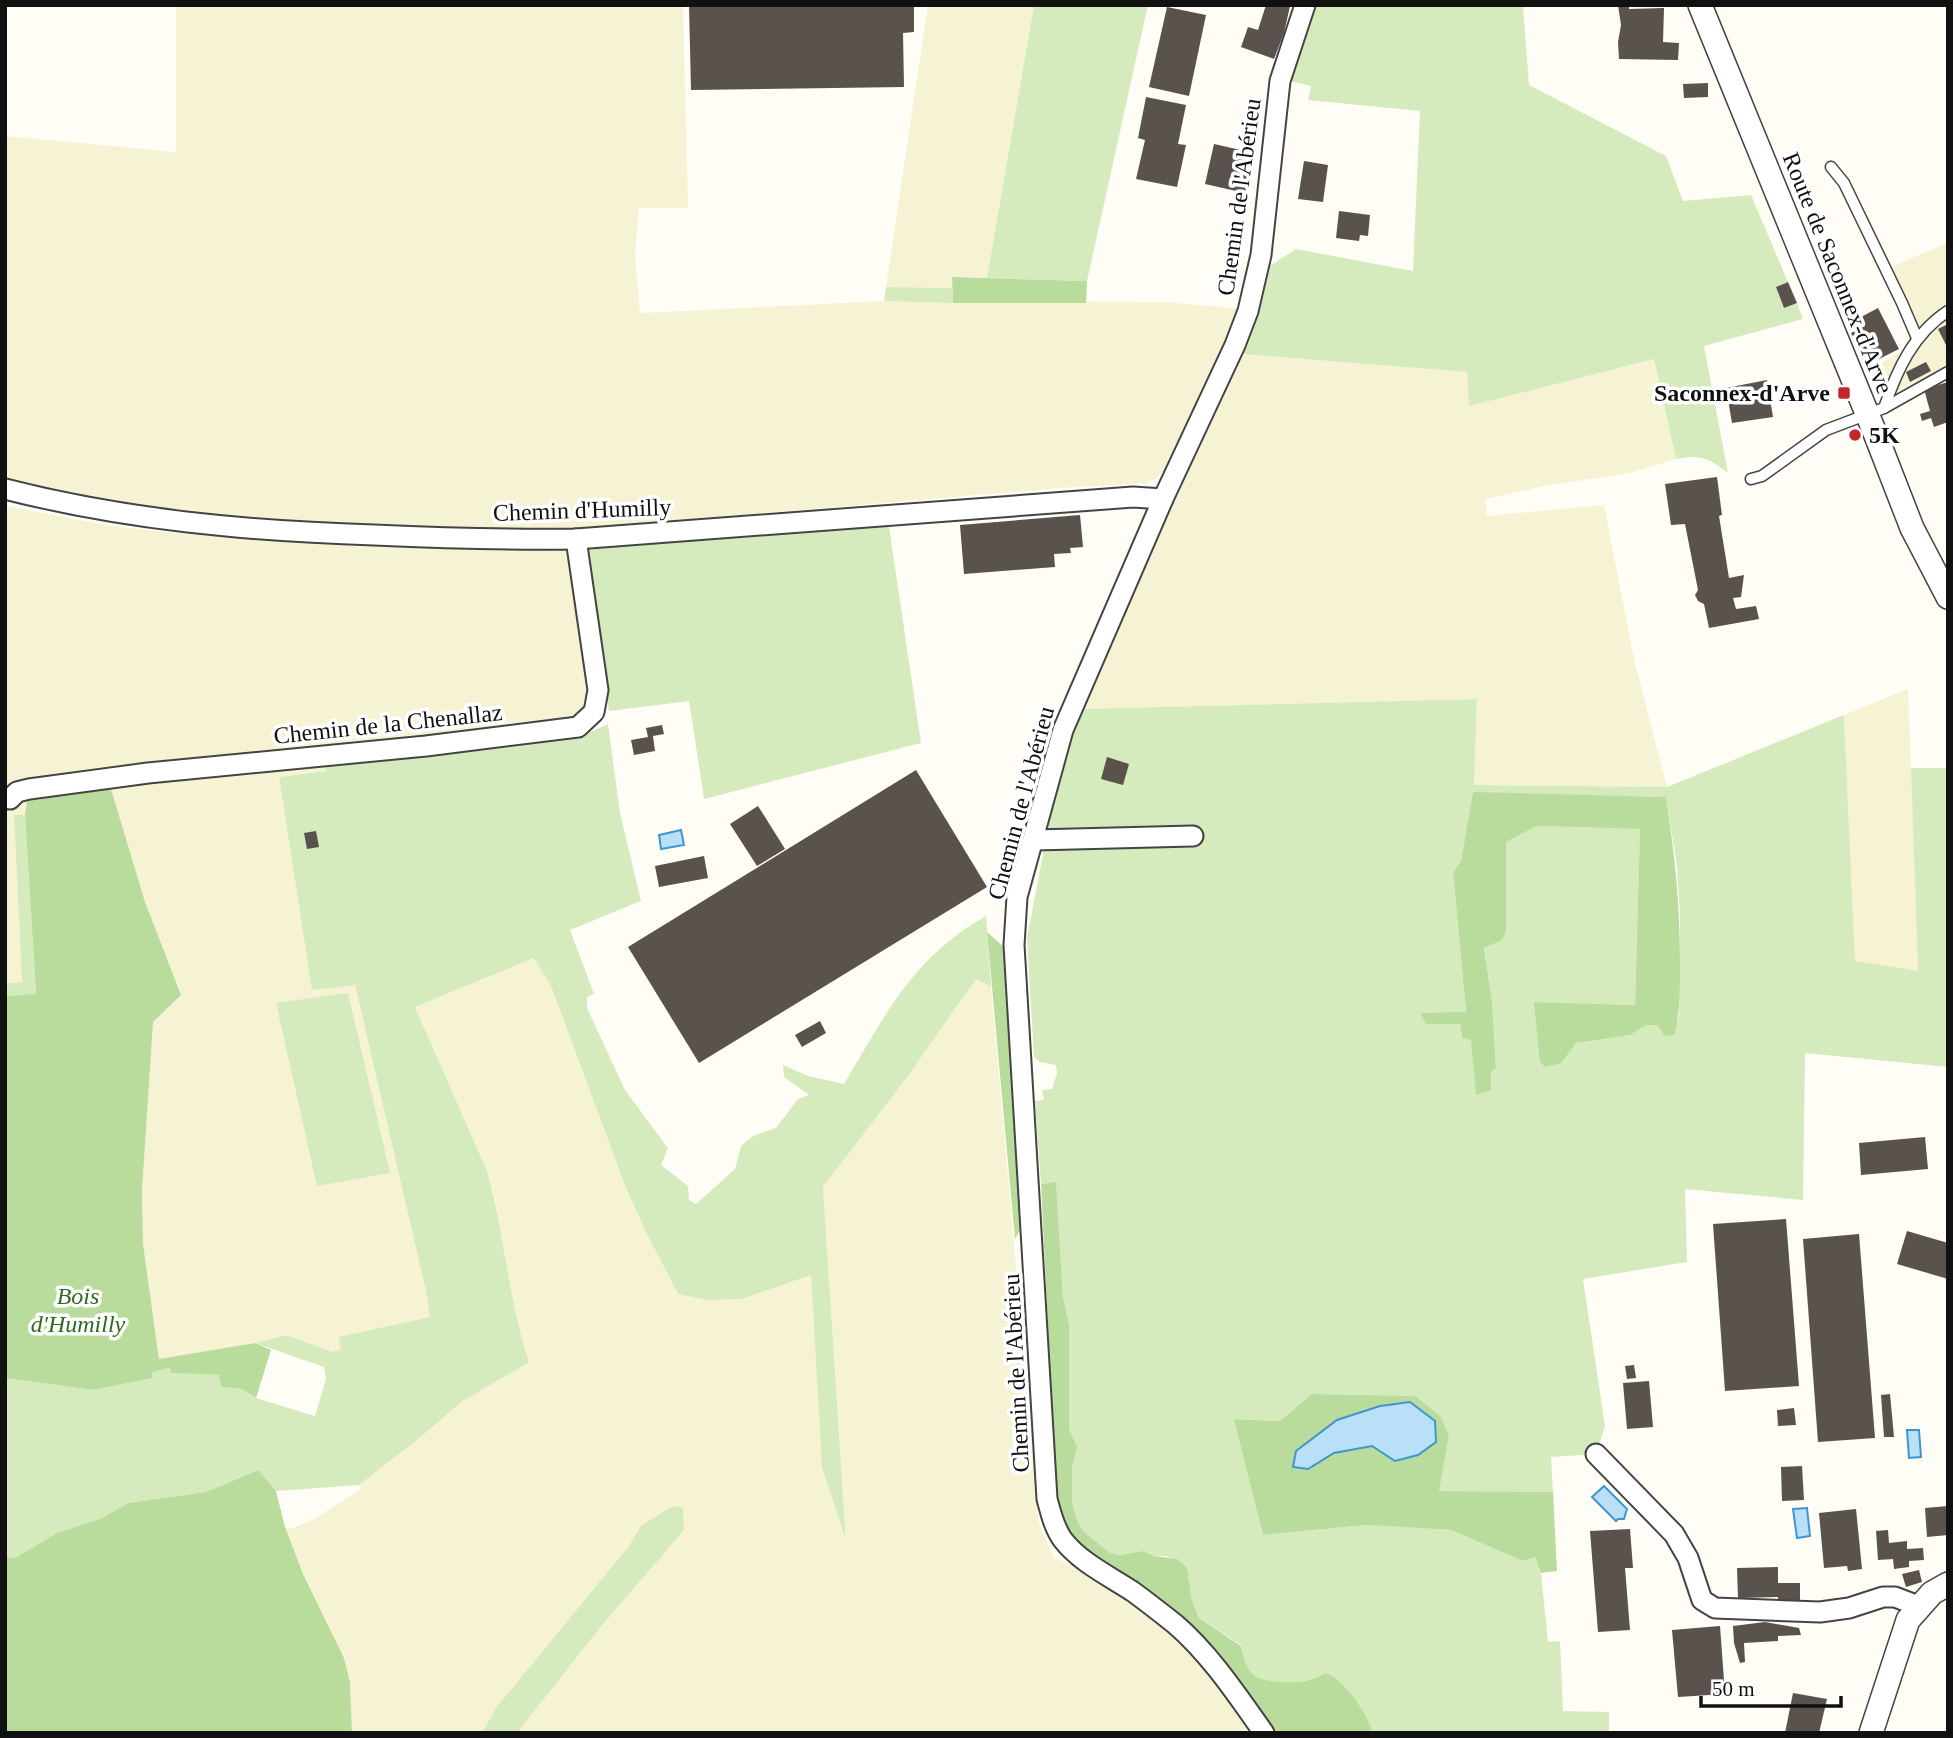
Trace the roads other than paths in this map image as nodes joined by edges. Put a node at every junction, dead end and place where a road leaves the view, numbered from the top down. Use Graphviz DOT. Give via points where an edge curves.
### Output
graph roads {
  1 [pos="1306,5"];
  2 [pos="1700,5"];
  3 [pos="1831,167"];
  4 [pos="1948,311"];
  5 [pos="1917,338"];
  6 [pos="1948,372"];
  7 [pos="1876,410"];
  8 [pos="1751,479"];
  9 [pos="5,489"];
  10 [pos="1163,499"];
  11 [pos="576,539"];
  12 [pos="1948,597"];
  13 [pos="10,799"];
  14 [pos="1193,836"];
  15 [pos="1034,840"];
  16 [pos="1596,1454"];
  17 [pos="1948,1584"];
  18 [pos="1948,1604"];
  19 [pos="1921,1607"];
  20 [pos="1264,1733"];
  21 [pos="1871,1733"];
  1 -- 10 [label="street, Chemin de l'Abérieu" via="1280,81 1261,255 1248,311"];
  2 -- 7 [label="street, Route de Saconnex-d'Arve"];
  3 -- 5 [label="lane" via="1844,183"];
  4 -- 5 [label="lane"];
  5 -- 7 [label="lane"];
  6 -- 7 [label="lane"];
  7 -- 8 [label="lane" via="1826,430"];
  7 -- 12 [label="street, Route de Saconnex-d'Arve" via="1912,528"];
  9 -- 11 [label="street, Chemin d'Humilly" via="126,515 279,531"];
  10 -- 11 [label="street, Chemin d'Humilly" via="1133,497"];
  10 -- 15 [label="street, Chemin de l'Abérieu" via="1063,730"];
  11 -- 13 [label="street, Chemin de la Chenallaz" via="598,690 594,712 578,727 29,789"];
  14 -- 15 [label="street"];
  15 -- 20 [label="street, Chemin de l'Abérieu" via="1017,897 1014,945 1051,1516 1070,1548 1194,1642"];
  16 -- 19 [label="street" via="1674,1534 1688,1558 1702,1600 1714,1608 1820,1612 1883,1597"];
  17 -- 19 [label="street" via="1932,1593"];
  18 -- 19 [label="street"];
  19 -- 21 [label="street" via="1903,1631"];
}
